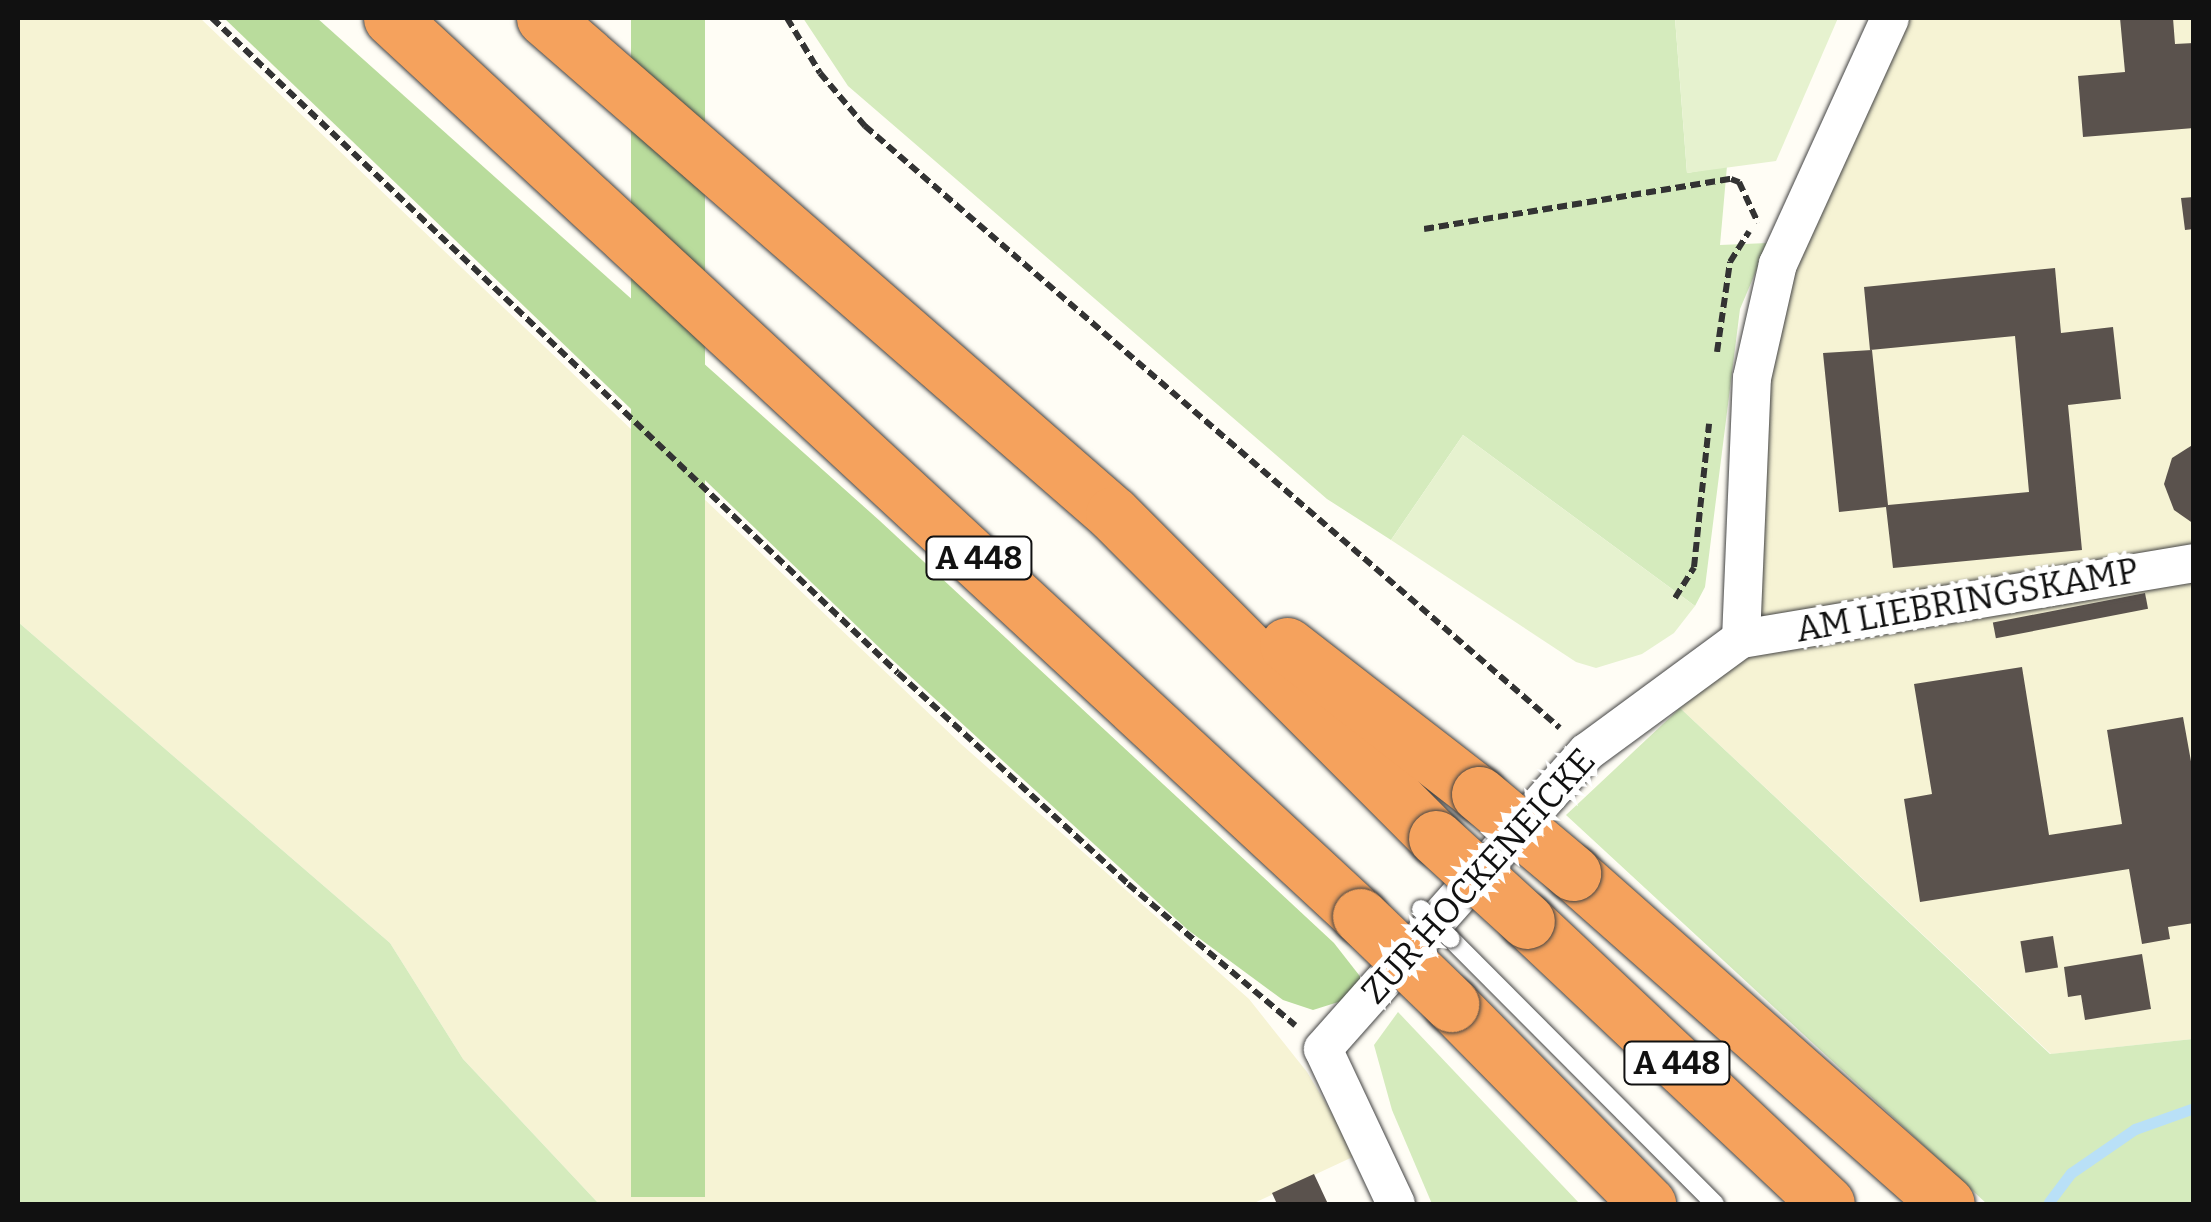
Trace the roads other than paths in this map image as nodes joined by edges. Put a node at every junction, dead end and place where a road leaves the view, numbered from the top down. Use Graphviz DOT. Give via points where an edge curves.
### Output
graph roads {
  1 [pos="391,18"];
  2 [pos="544,18"];
  3 [pos="1890,18"];
  4 [pos="1113,514"];
  5 [pos="2194,562"];
  6 [pos="1741,638"];
  7 [pos="1420,910"];
  8 [pos="1396,1204"];
  9 [pos="1648,1204"];
  10 [pos="1716,1204"];
  11 [pos="1827,1204"];
  12 [pos="1947,1204"];
  1 -- 9 [label="highway, A 448, bridge" via="1360,916"];
  2 -- 4 [label="highway, A 448"];
  3 -- 6 [label="street" via="1778,264 1752,378"];
  4 -- 11 [label="highway, A 448, bridge" via="1436,838"];
  4 -- 12 [label="highway, A 448, bridge" via="1479,794"];
  5 -- 6 [label="street, AM LIEBRINGSKAMP"];
  6 -- 8 [label="street, ZUR HOCKENEICKE" via="1586,752 1323,1048"];
  7 -- 10 [label="lane, bridge"];
}
